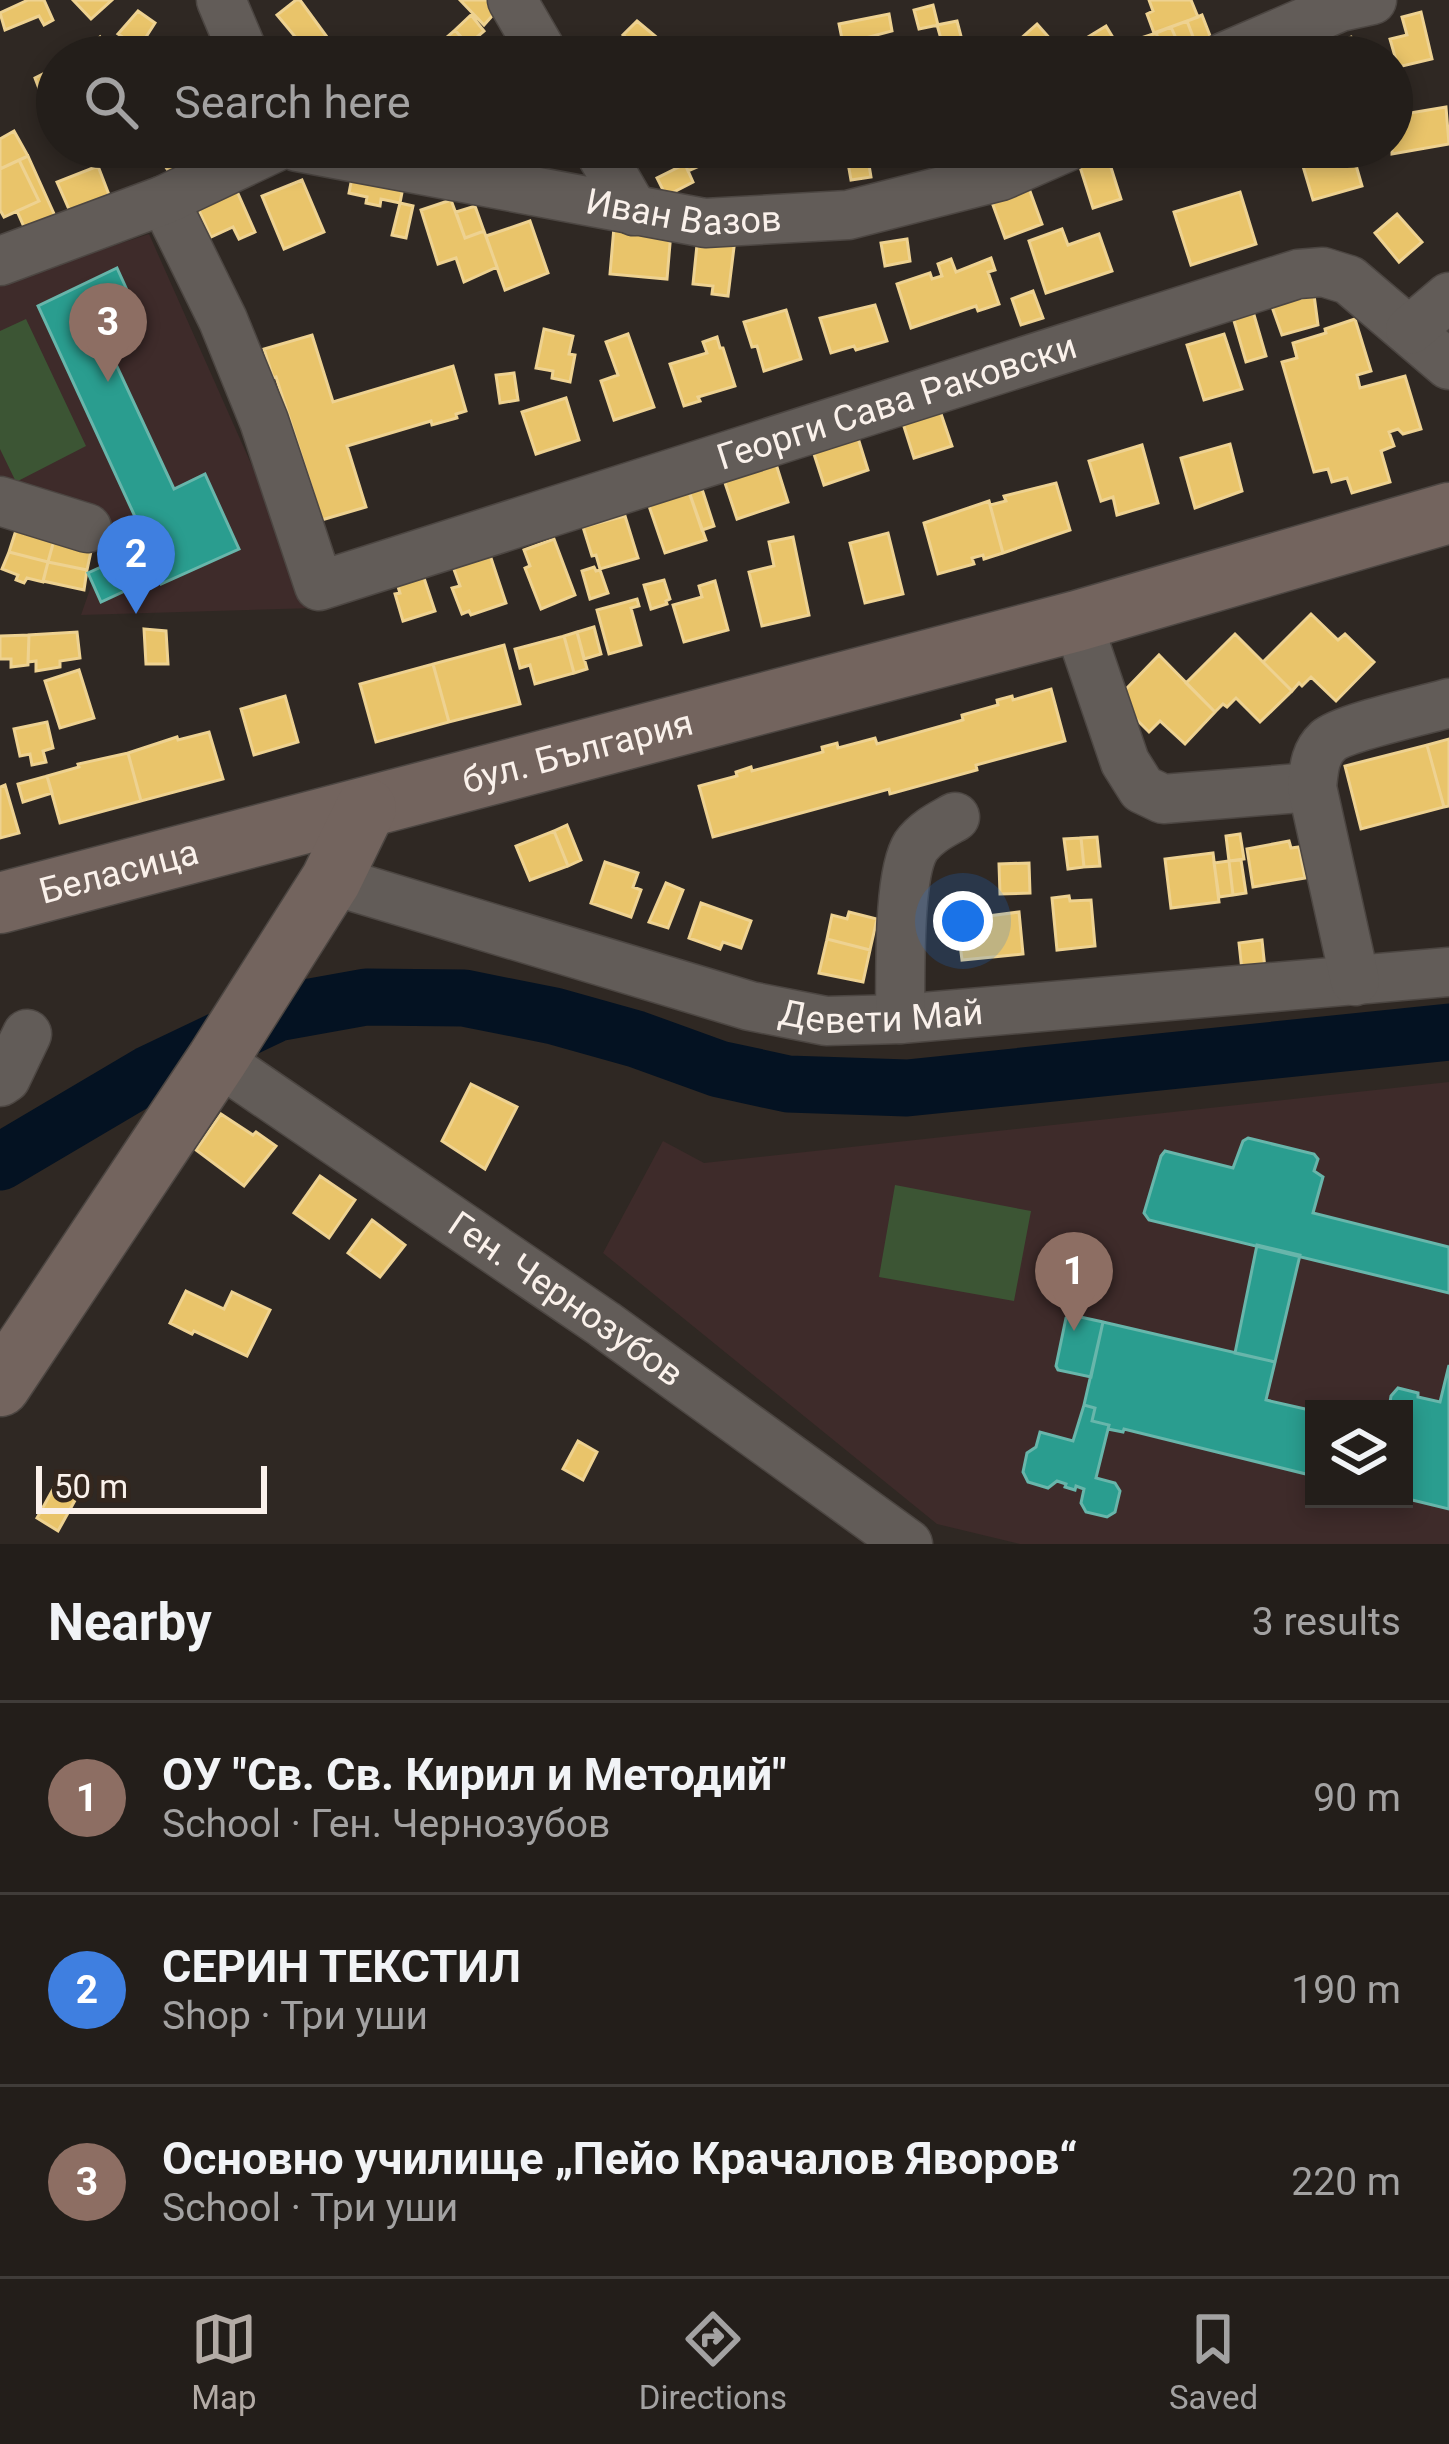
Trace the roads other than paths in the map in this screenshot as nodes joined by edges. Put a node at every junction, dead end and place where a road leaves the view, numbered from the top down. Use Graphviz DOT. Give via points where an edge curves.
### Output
graph roads {
  1 [pos="221,0"];
  2 [pos="512,0"];
  3 [pos="1350,2"];
  4 [pos="236,36"];
  5 [pos="533,36"];
  6 [pos="1272,36"];
  7 [pos="232,168"];
  8 [pos="408,168"];
  9 [pos="609,168"];
  10 [pos="1019,168"];
  11 [pos="164,200"];
  12 [pos="634,211"];
  13 [pos="0,261"];
  14 [pos="1449,297"];
  15 [pos="1410,330"];
  16 [pos="1449,365"];
  17 [pos="0,501"];
  18 [pos="1449,513"];
  19 [pos="87,528"];
  20 [pos="1077,621"];
  21 [pos="1449,703"];
  22 [pos="1312,787"];
  23 [pos="366,808"];
  24 [pos="955,817"];
  25 [pos="239,840"];
  26 [pos="0,902"];
  27 [pos="316,903"];
  28 [pos="1449,972"];
  29 [pos="1355,981"];
  30 [pos="900,1018"];
  31 [pos="27,1034"];
  32 [pos="218,1058"];
  33 [pos="0,1082"];
  34 [pos="0,1386"];
  35 [pos="908,1544"];
  1 -- 4 [label="street"];
  2 -- 5 [label="street"];
  3 -- 6 [label="street"];
  7 -- 11 [label="street"];
  8 -- 12 [label="street, Иван Вазов"];
  9 -- 12 [label="street"];
  10 -- 12 [label="street, Иван Вазов" via="848,215 705,223"];
  11 -- 13 [label="street"];
  11 -- 15 [label="street, Георги Сава Раковски" via="264,421 319,586 1298,274 1349,280"];
  14 -- 15 [label="street"];
  15 -- 16 [label="street, Георги Сава Раковски"];
  17 -- 19 [label="street"];
  18 -- 20 [label="main road, бул. България"];
  20 -- 22 [label="street" via="1125,762 1142,788 1163,800"];
  20 -- 23 [label="main road, бул. България"];
  21 -- 22 [label="street" via="1330,738 1317,755"];
  22 -- 29 [label="street"];
  23 -- 25 [label="main road, Беласица"];
  23 -- 27 [label="main road"];
  24 -- 30 [label="street" via="914,848 905,877"];
  25 -- 26 [label="main road, Беласица"];
  25 -- 27 [label="main road, Беласица" via="277,861"];
  27 -- 30 [label="street, Девети Май" via="826,1021"];
  27 -- 32 [label="main road"];
  28 -- 29 [label="street, Девети Май"];
  29 -- 30 [label="street, Девети Май"];
  31 -- 33 [label="street"];
  32 -- 34 [label="main road"];
  32 -- 35 [label="street, Ген. Чернозубов"];
}
